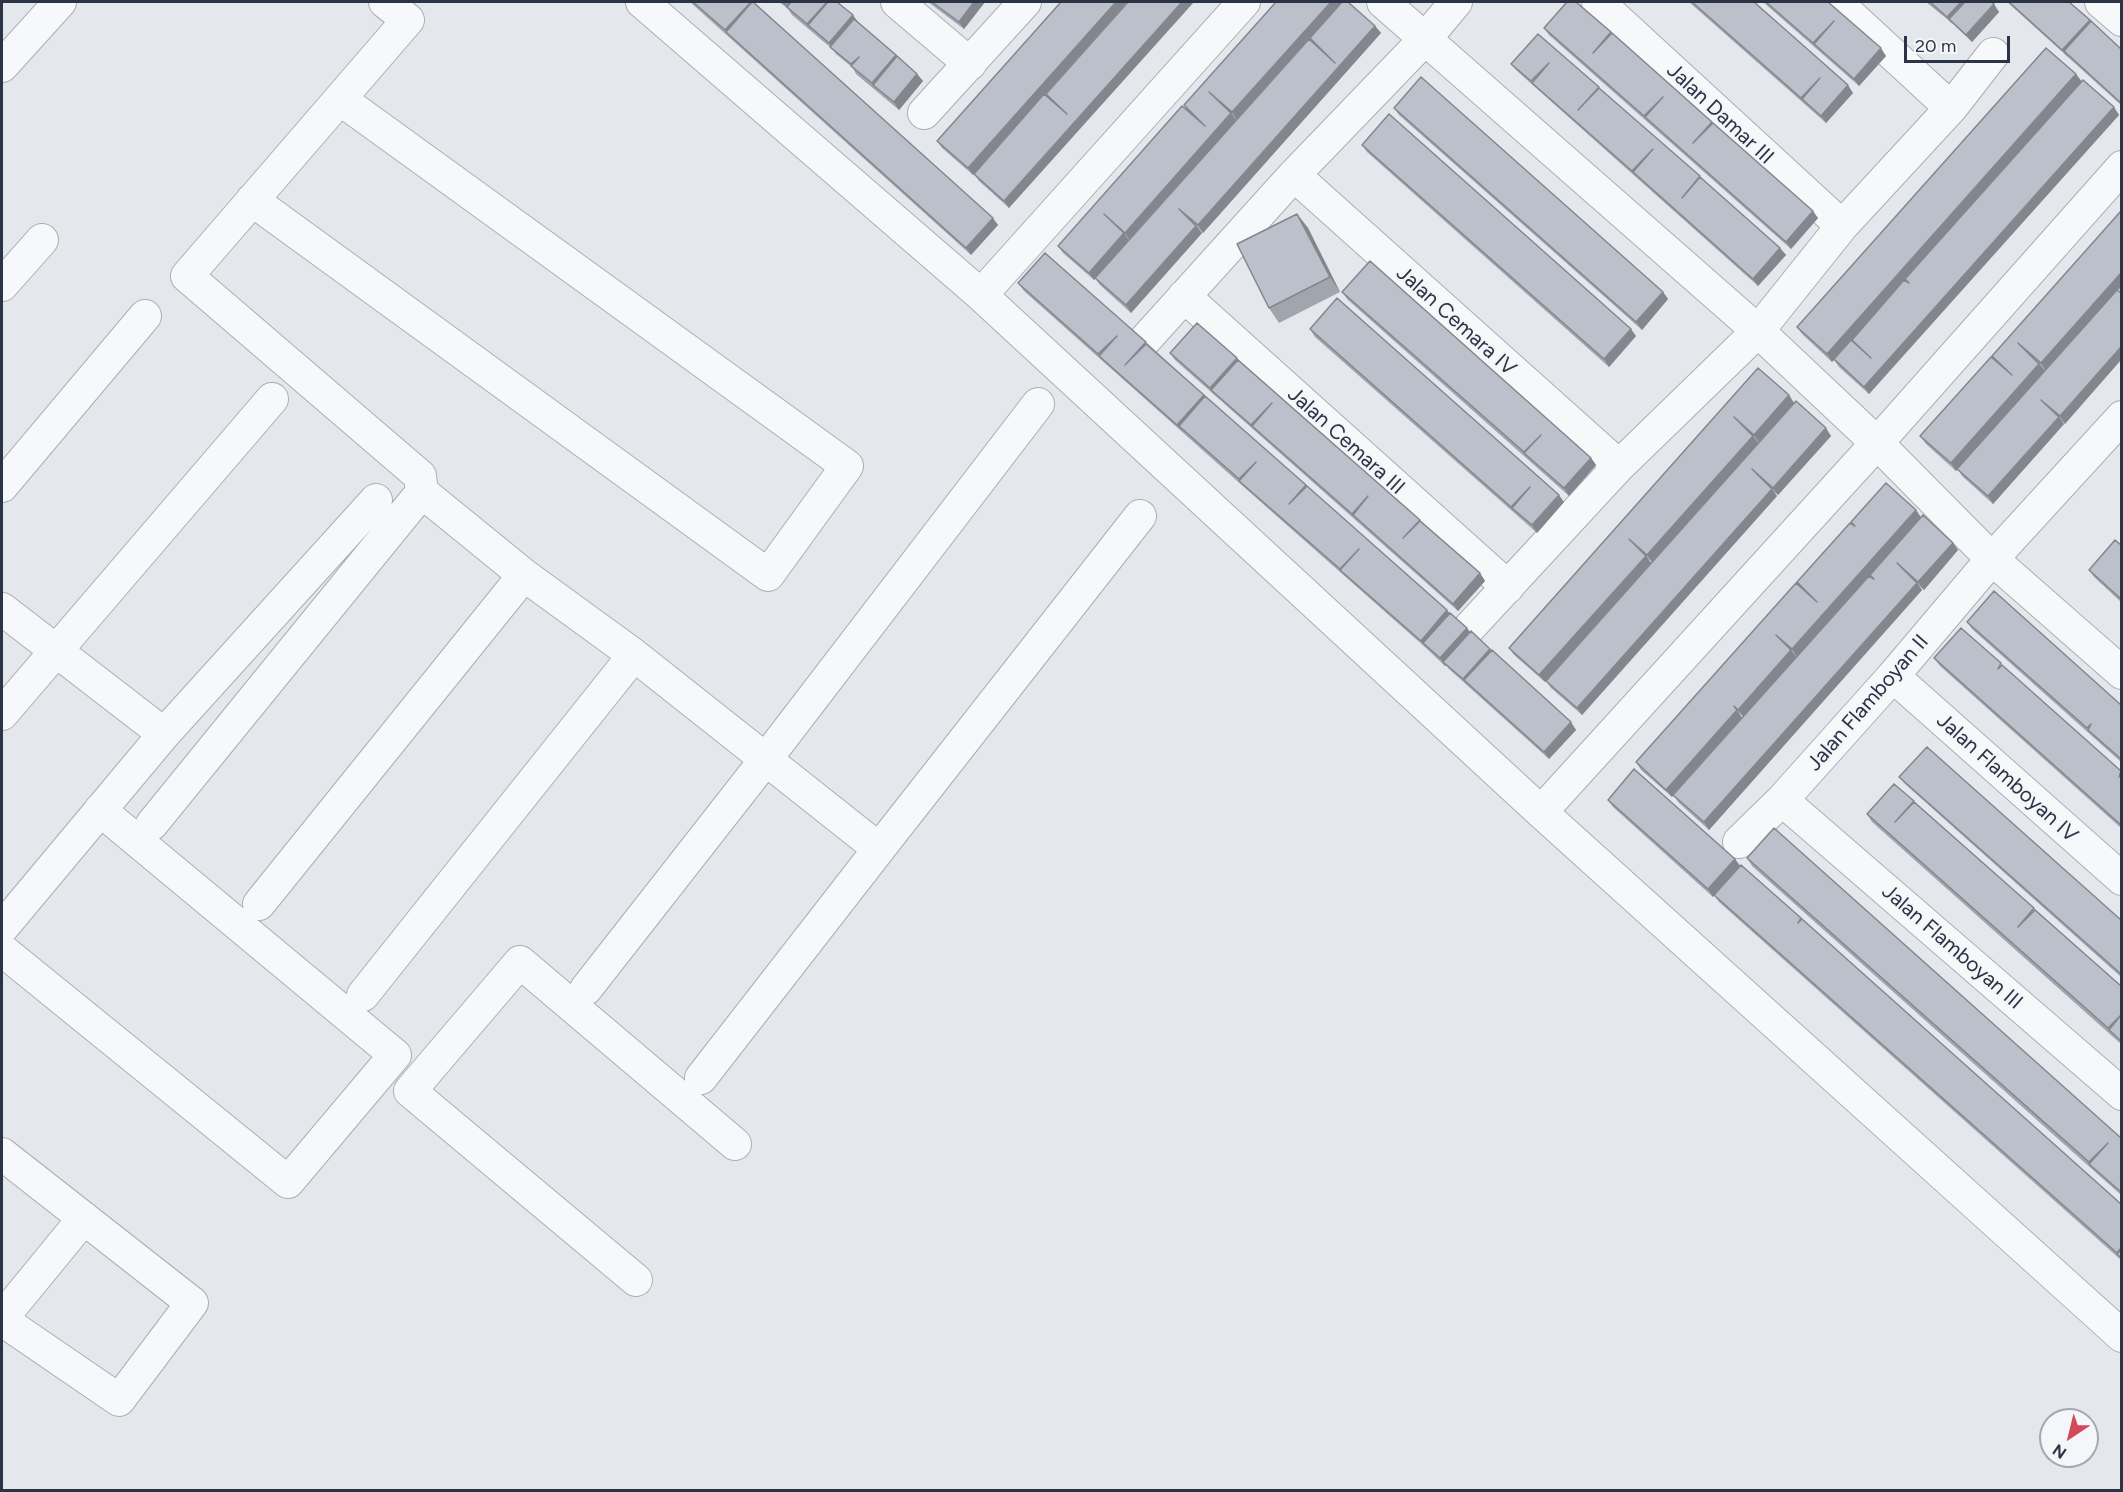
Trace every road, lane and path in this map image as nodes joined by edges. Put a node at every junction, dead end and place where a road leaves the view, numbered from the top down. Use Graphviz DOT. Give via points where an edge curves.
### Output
graph roads {
  1 [pos="60,2"];
  2 [pos="385,2"];
  3 [pos="642,2"];
  4 [pos="897,2"];
  5 [pos="1025,2"];
  6 [pos="1245,2"];
  7 [pos="1383,2"];
  8 [pos="1456,2"];
  9 [pos="1598,2"];
  10 [pos="1836,2"];
  11 [pos="2101,2"];
  12 [pos="2121,20"];
  13 [pos="1425,39"];
  14 [pos="1993,54"];
  15 [pos="970,64"];
  16 [pos="2,66"];
  17 [pos="340,99"];
  18 [pos="1951,108"];
  19 [pos="924,113"];
  20 [pos="2121,167"];
  21 [pos="1294,175"];
  22 [pos="252,200"];
  23 [pos="1842,226"];
  24 [pos="42,240"];
  25 [pos="2,285"];
  26 [pos="981,295"];
  27 [pos="1184,296"];
  28 [pos="145,316"];
  29 [pos="1758,331"];
  30 [pos="1145,340"];
  31 [pos="272,399"];
  32 [pos="1038,404"];
  33 [pos="2118,428"];
  34 [pos="1877,443"];
  35 [pos="1619,466"];
  36 [pos="2,486"];
  37 [pos="422,492"];
  38 [pos="376,500"];
  39 [pos="1140,516"];
  40 [pos="1992,559"];
  41 [pos="524,575"];
  42 [pos="1508,586"];
  43 [pos="2,609"];
  44 [pos="1470,627"];
  45 [pos="55,650"];
  46 [pos="634,656"];
  47 [pos="2121,673"];
  48 [pos="1893,676"];
  49 [pos="2,714"];
  50 [pos="164,734"];
  51 [pos="766,759"];
  52 [pos="1782,801"];
  53 [pos="100,810"];
  54 [pos="1541,812"];
  55 [pos="152,824"];
  56 [pos="1739,842"];
  57 [pos="879,849"];
  58 [pos="2121,879"];
  59 [pos="259,904"];
  60 [pos="2,928"];
  61 [pos="2,950"];
  62 [pos="586,988"];
  63 [pos="363,995"];
  64 [pos="395,1055"];
  65 [pos="701,1078"];
  66 [pos="410,1091"];
  67 [pos="2121,1094"];
  68 [pos="735,1144"];
  69 [pos="2,1154"];
  70 [pos="84,1218"];
  71 [pos="636,1280"];
  72 [pos="2,1319"];
  73 [pos="2121,1336"];
  1 -- 16 [label="street"];
  2 -- 17 [label="street" via="408,20"];
  3 -- 26 [label="street"];
  4 -- 15 [label="street"];
  5 -- 15 [label="street"];
  6 -- 26 [label="street"];
  7 -- 13 [label="street"];
  8 -- 13 [label="street"];
  9 -- 23 [label="street, Jalan Damar III"];
  10 -- 18 [label="street"];
  11 -- 12 [label="street"];
  13 -- 21 [label="street"];
  13 -- 29 [label="street"];
  14 -- 18 [label="street"];
  15 -- 19 [label="street"];
  17 -- 22 [label="street"];
  17 -- 22 [label="street" via="848,466 768,575"];
  18 -- 23 [label="street"];
  20 -- 34 [label="street"];
  21 -- 27 [label="street"];
  21 -- 35 [label="street, Jalan Cemara IV"];
  22 -- 37 [label="street" via="187,276 420,476"];
  23 -- 29 [label="street"];
  24 -- 25 [label="street"];
  26 -- 54 [label="street"];
  27 -- 30 [label="street"];
  27 -- 42 [label="street, Jalan Cemara III"];
  28 -- 36 [label="street"];
  29 -- 34 [label="street"];
  29 -- 35 [label="street"];
  31 -- 45 [label="street"];
  32 -- 51 [label="street"];
  33 -- 40 [label="street, Jalan Flamboyan II"];
  34 -- 40 [label="street"];
  34 -- 54 [label="street"];
  35 -- 42 [label="street"];
  37 -- 41 [label="street"];
  37 -- 55 [label="street"];
  38 -- 50 [label="street"];
  39 -- 57 [label="street"];
  40 -- 47 [label="street"];
  40 -- 48 [label="street, Jalan Flamboyan II"];
  41 -- 46 [label="street"];
  41 -- 59 [label="street"];
  42 -- 44 [label="street"];
  43 -- 45 [label="street"];
  45 -- 49 [label="street"];
  45 -- 50 [label="street"];
  46 -- 51 [label="street"];
  46 -- 63 [label="street"];
  48 -- 52 [label="street, Jalan Flamboyan II"];
  48 -- 58 [label="street, Jalan Flamboyan IV"];
  50 -- 53 [label="street"];
  51 -- 57 [label="street"];
  51 -- 62 [label="street"];
  52 -- 56 [label="street, Jalan Flamboyan II"];
  52 -- 67 [label="street, Jalan Flamboyan III"];
  53 -- 60 [label="street"];
  53 -- 64 [label="street"];
  54 -- 73 [label="street"];
  57 -- 65 [label="street"];
  61 -- 64 [label="street" via="288,1182"];
  64 -- 66 [label="street"];
  66 -- 68 [label="street" via="519,962"];
  66 -- 71 [label="street"];
  69 -- 70 [label="street"];
  70 -- 72 [label="street"];
  70 -- 72 [label="street" via="192,1304 119,1400"];
}
